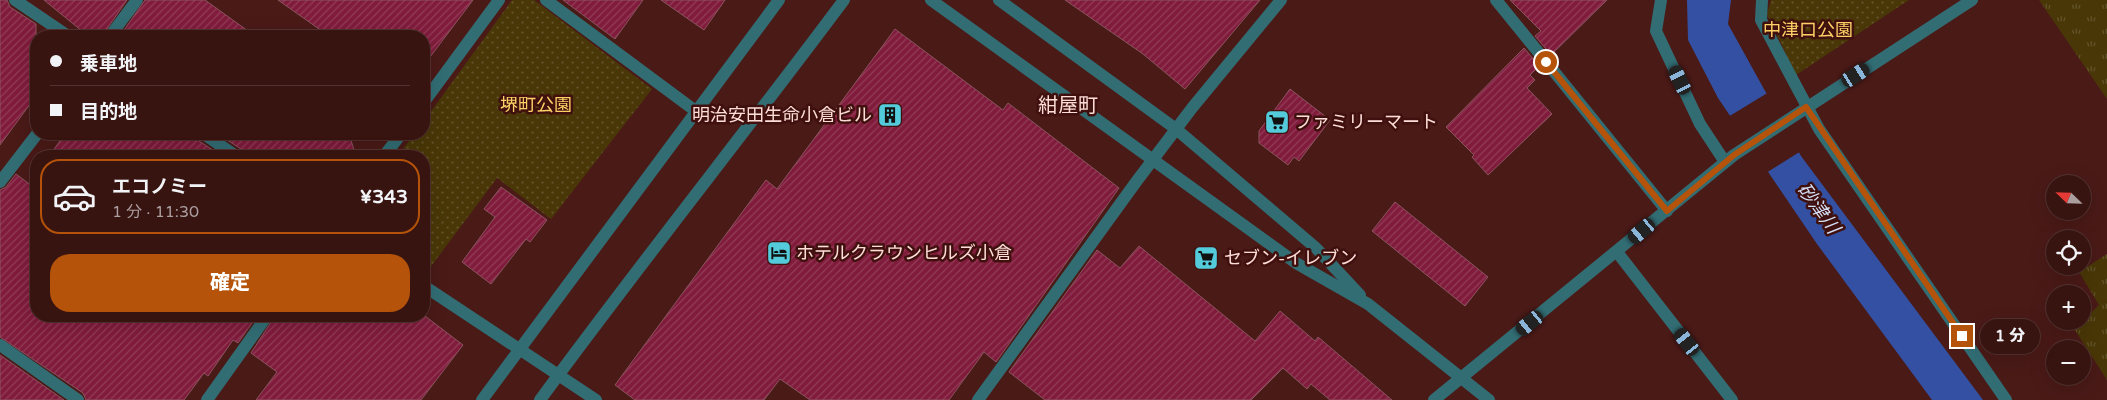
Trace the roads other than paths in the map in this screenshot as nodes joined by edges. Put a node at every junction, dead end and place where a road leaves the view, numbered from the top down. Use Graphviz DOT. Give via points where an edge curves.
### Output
graph roads {
  1 [pos="15,0"];
  2 [pos="137,0"];
  3 [pos="499,0"];
  4 [pos="546,0"];
  5 [pos="779,0"];
  6 [pos="844,0"];
  7 [pos="931,0"];
  8 [pos="999,0"];
  9 [pos="1281,0"];
  10 [pos="1496,0"];
  11 [pos="1661,0"];
  12 [pos="1762,0"];
  13 [pos="1972,0"];
  14 [pos="59,30"];
  15 [pos="114,30"];
  16 [pos="430,94"];
  17 [pos="1806,107"];
  18 [pos="698,112"];
  19 [pos="1176,129"];
  20 [pos="32,140"];
  21 [pos="213,140"];
  22 [pos="396,140"];
  23 [pos="227,150"];
  24 [pos="389,150"];
  25 [pos="1729,159"];
  26 [pos="1153,161"];
  27 [pos="0,182"];
  28 [pos="1667,211"];
  29 [pos="1617,252"];
  30 [pos="430,290"];
  31 [pos="1368,304"];
  32 [pos="263,322"];
  33 [pos="0,345"];
  34 [pos="519,350"];
  35 [pos="558,375"];
  36 [pos="1463,378"];
  37 [pos="78,400"];
  38 [pos="207,400"];
  39 [pos="482,400"];
  40 [pos="540,400"];
  41 [pos="596,400"];
  42 [pos="978,400"];
  43 [pos="1434,400"];
  44 [pos="1489,400"];
  45 [pos="1732,400"];
  46 [pos="2006,400"];
  1 -- 14 [label="street"];
  2 -- 15 [label="street"];
  3 -- 16 [label="street"];
  4 -- 18 [label="street"];
  5 -- 18 [label="street"];
  6 -- 35 [label="street"];
  7 -- 26 [label="street"];
  8 -- 19 [label="street"];
  9 -- 19 [label="street"];
  10 -- 28 [label="street"];
  11 -- 25 [label="street" via="1656,30 1700,124"];
  12 -- 17 [label="street" via="1761,20"];
  13 -- 17 [label="street"];
  17 -- 25 [label="street"];
  17 -- 46 [label="street"];
  18 -- 34 [label="street"];
  19 -- 26 [label="street"];
  19 -- 31 [label="street" via="1316,248"];
  20 -- 27 [label="street"];
  21 -- 23 [label="street"];
  22 -- 24 [label="street"];
  25 -- 28 [label="street"];
  26 -- 31 [label="street" via="1296,263"];
  26 -- 42 [label="street"];
  28 -- 29 [label="street"];
  29 -- 36 [label="street"];
  29 -- 45 [label="street"];
  30 -- 34 [label="street"];
  31 -- 36 [label="street"];
  32 -- 38 [label="street"];
  33 -- 37 [label="street"];
  34 -- 35 [label="street"];
  34 -- 39 [label="street"];
  35 -- 40 [label="street"];
  35 -- 41 [label="street"];
  36 -- 43 [label="street"];
  36 -- 44 [label="street"];
}
